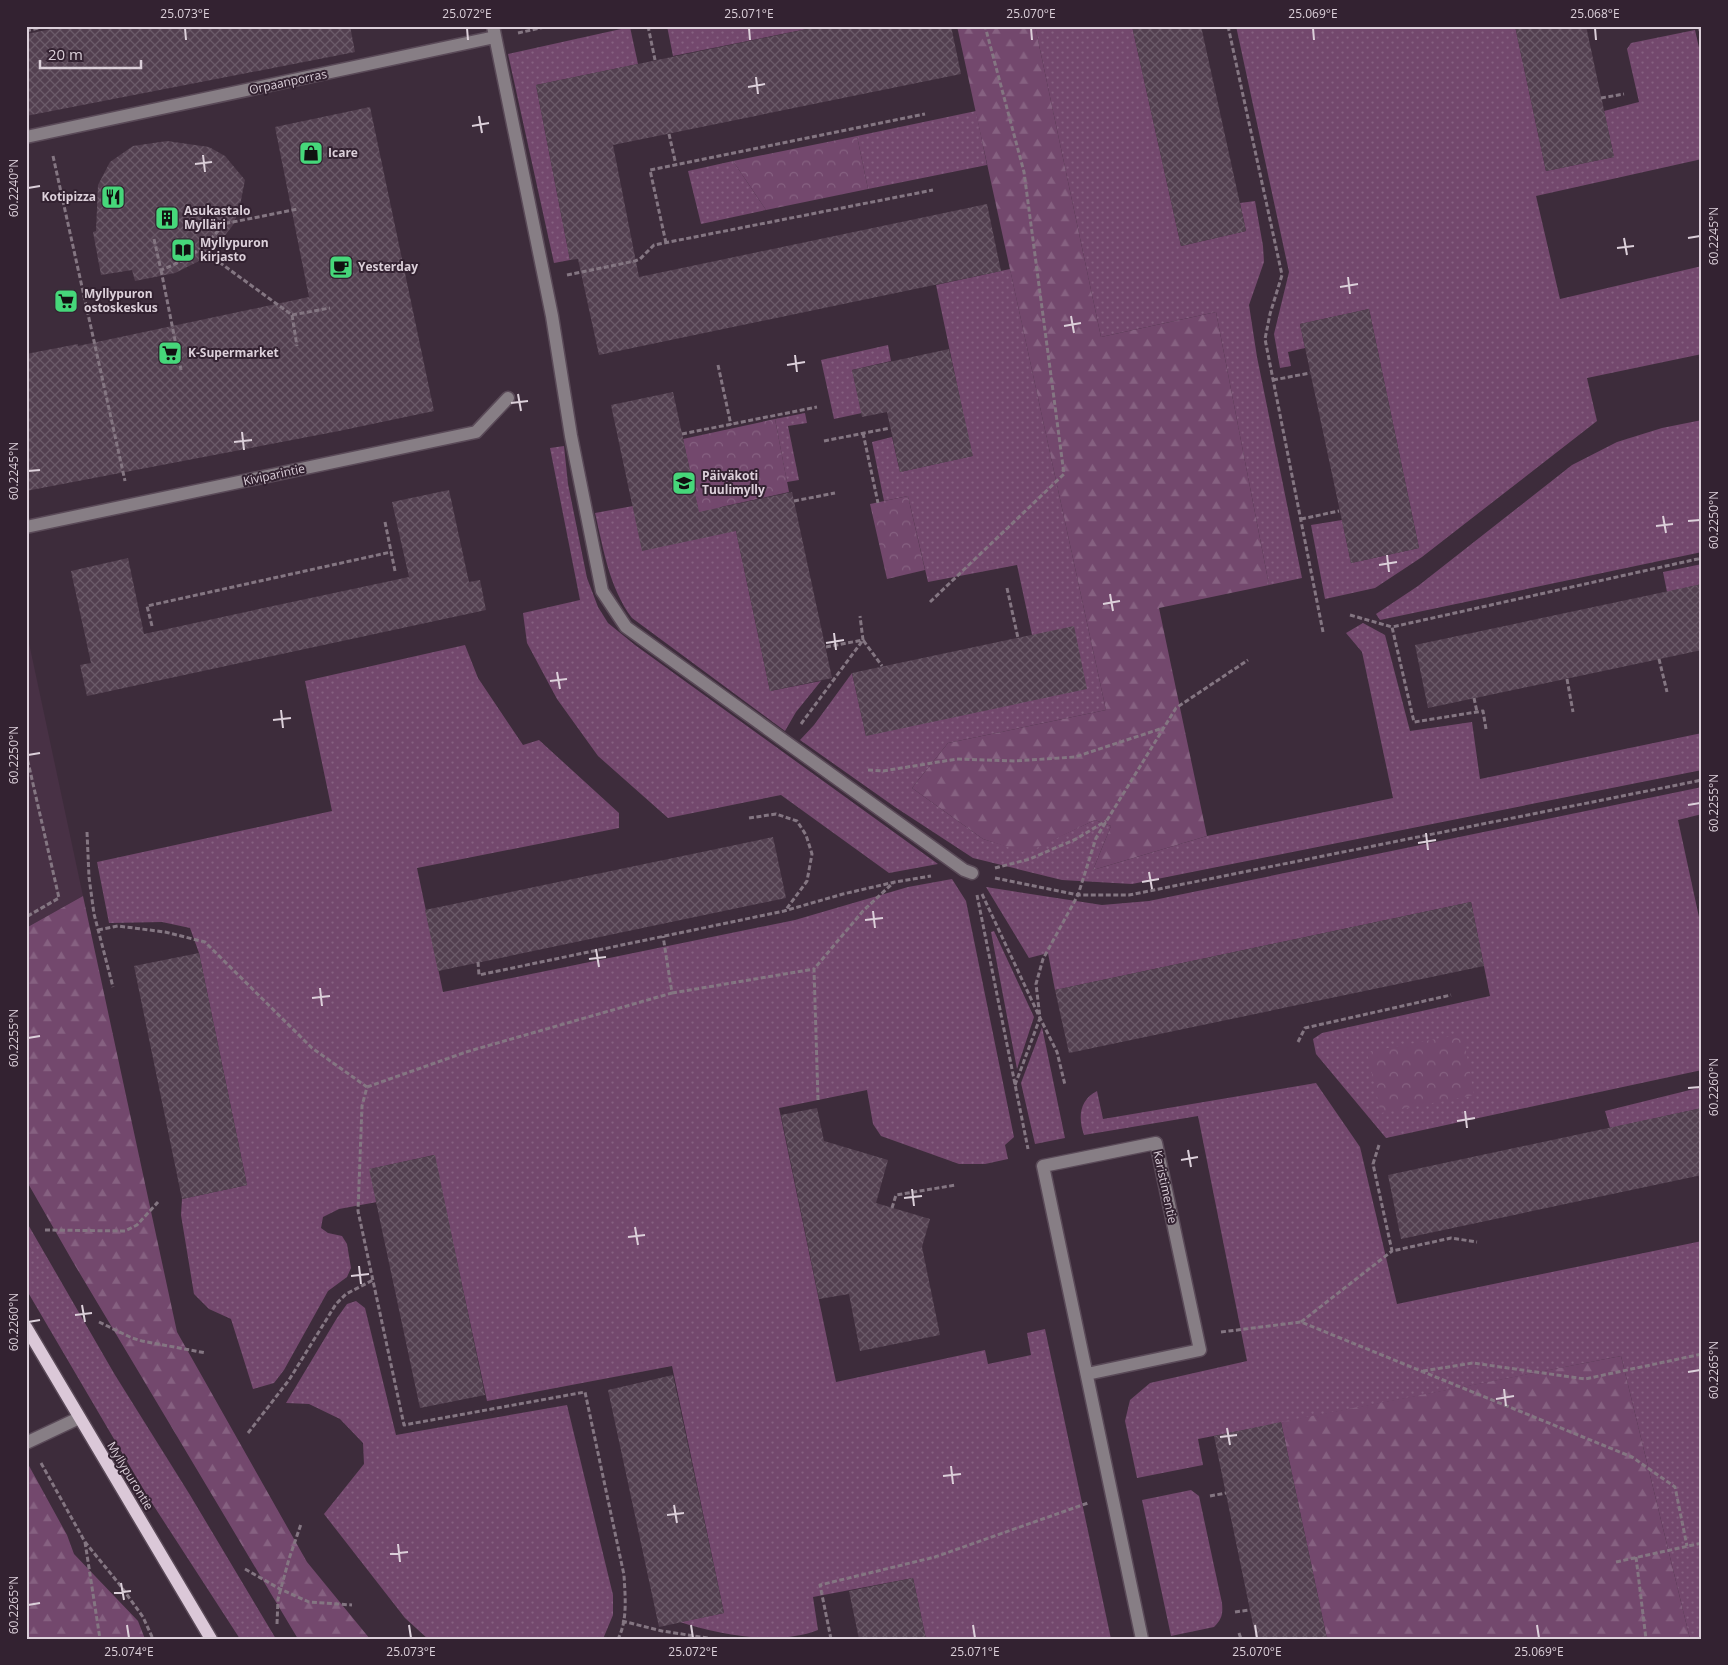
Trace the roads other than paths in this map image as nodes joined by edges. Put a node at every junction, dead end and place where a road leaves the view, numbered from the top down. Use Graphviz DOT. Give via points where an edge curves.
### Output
graph roads {
  1 [pos="494,32"];
  2 [pos="26,138"];
  3 [pos="508,398"];
  4 [pos="26,527"];
  5 [pos="968,872"];
  6 [pos="26,1327"];
  7 [pos="1086,1374"];
  8 [pos="79,1418"];
  9 [pos="28,1442"];
  10 [pos="211,1639"];
  11 [pos="1142,1639"];
  1 -- 2 [label="street, Orpaanporras"];
  1 -- 5 [label="street" via="602,591 626,627"];
  3 -- 4 [label="street, Kiviparintie" via="476,432"];
  6 -- 8 [label="main road, Myllypurontie"];
  7 -- 7 [label="street, Karistimentie" via="1043,1166 1156,1143 1200,1350"];
  7 -- 11 [label="street"];
  8 -- 9 [label="street"];
  8 -- 10 [label="main road, Myllypurontie"];
}
